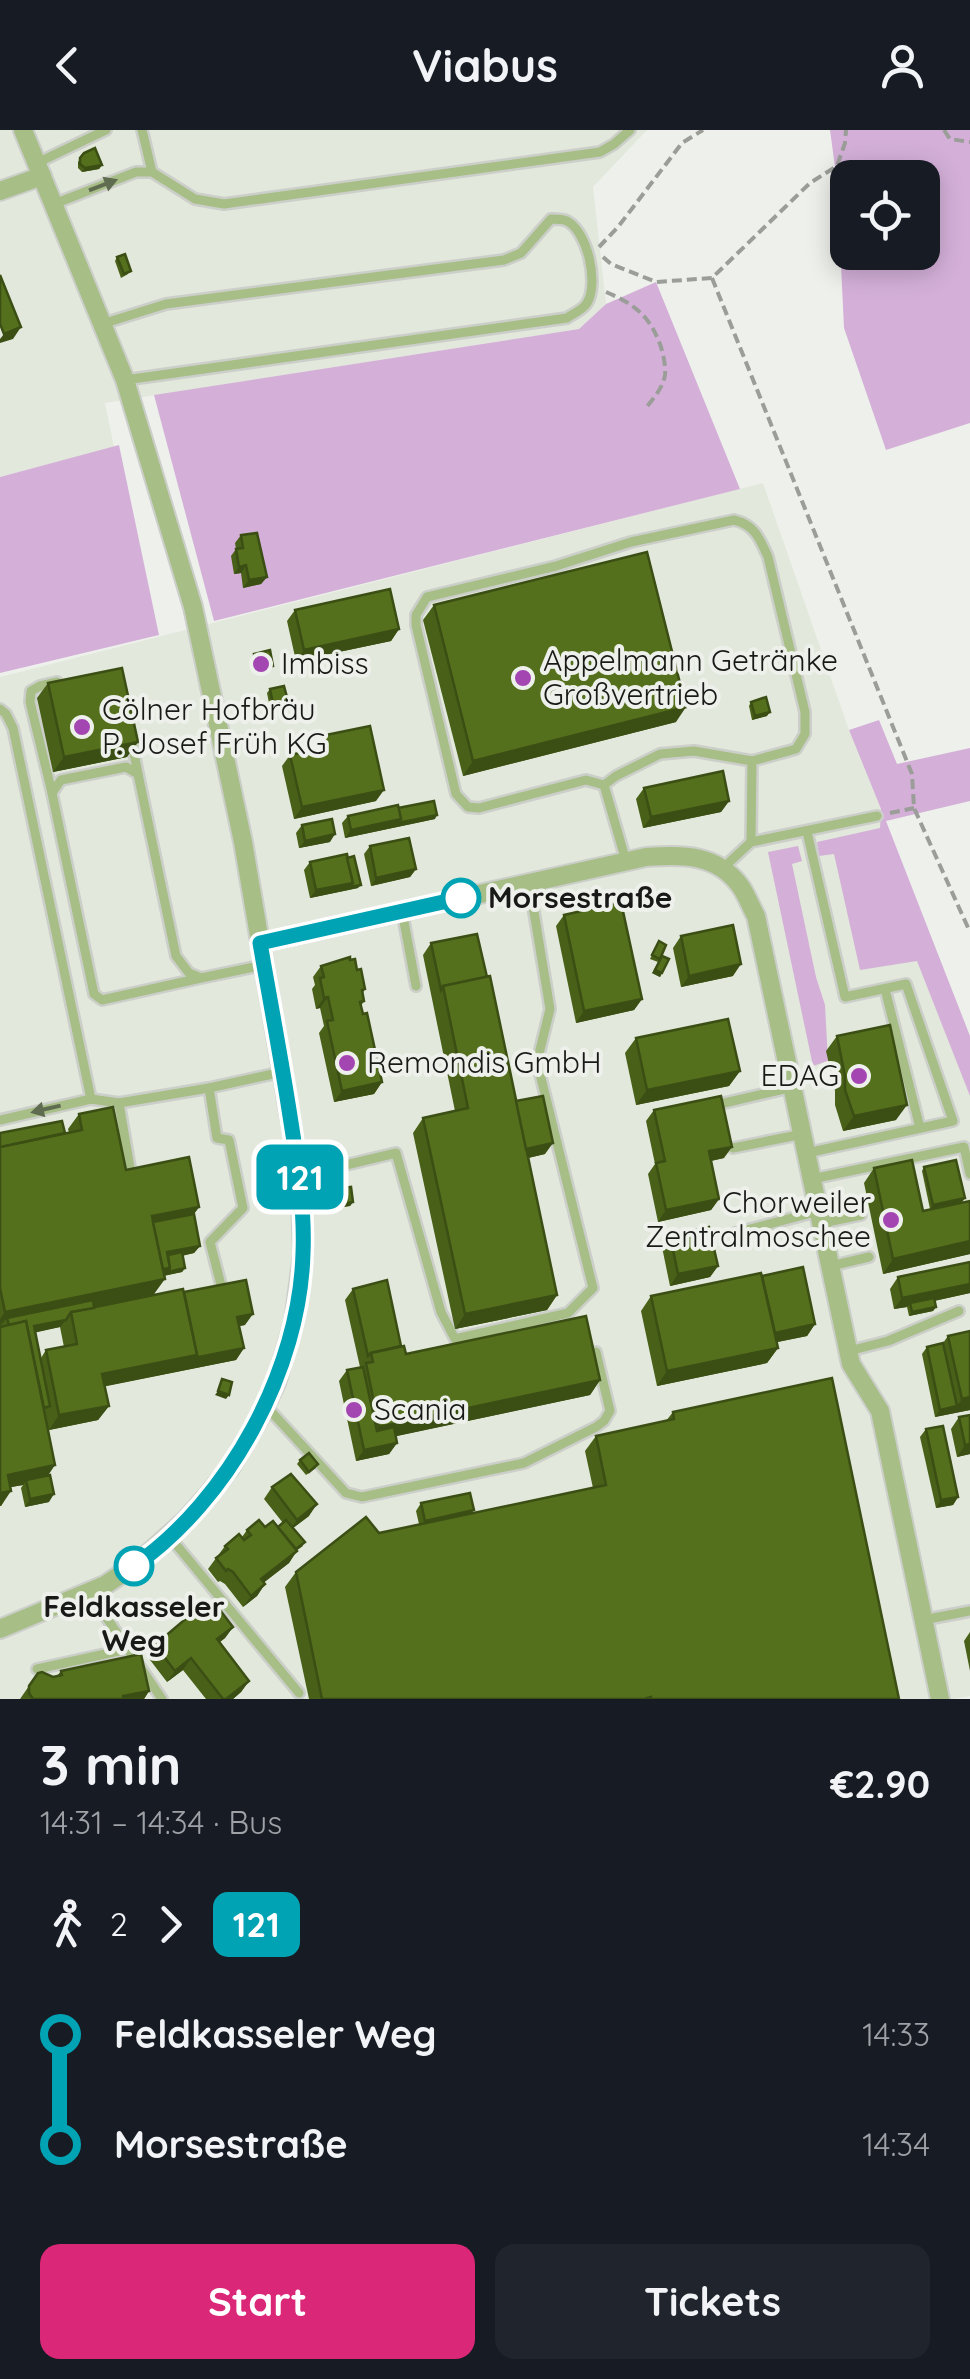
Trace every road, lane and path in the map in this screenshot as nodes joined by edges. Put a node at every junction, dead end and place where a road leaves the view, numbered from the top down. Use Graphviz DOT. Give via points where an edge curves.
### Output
graph roads {
  1 [pos="23,130"];
  2 [pos="106,130"];
  3 [pos="142,130"];
  4 [pos="630,130"];
  5 [pos="704,130"];
  6 [pos="846,130"];
  7 [pos="944,130"];
  8 [pos="970,142"];
  9 [pos="40,170"];
  10 [pos="152,172"];
  11 [pos="0,191"];
  12 [pos="54,204"];
  13 [pos="712,278"];
  14 [pos="594,286"];
  15 [pos="102,324"];
  16 [pos="125,380"];
  17 [pos="644,409"];
  18 [pos="76,679"];
  19 [pos="0,709"];
  20 [pos="127,717"];
  21 [pos="752,761"];
  22 [pos="138,774"];
  23 [pos="604,785"];
  24 [pos="52,793"];
  25 [pos="914,808"];
  26 [pos="878,816"];
  27 [pos="807,832"];
  28 [pos="751,842"];
  29 [pos="626,861"];
  30 [pos="723,868"];
  31 [pos="529,882"];
  32 [pos="402,911"];
  33 [pos="970,932"];
  34 [pos="260,943"];
  35 [pos="264,965"];
  36 [pos="201,978"];
  37 [pos="416,986"];
  38 [pos="884,988"];
  39 [pos="282,1072"];
  40 [pos="792,1087"];
  41 [pos="209,1088"];
  42 [pos="91,1099"];
  43 [pos="119,1103"];
  44 [pos="720,1104"];
  45 [pos="0,1120"];
  46 [pos="920,1128"];
  47 [pos="804,1144"];
  48 [pos="733,1148"];
  49 [pos="130,1168"];
  50 [pos="970,1174"];
  51 [pos="300,1176"];
  52 [pos="812,1179"];
  53 [pos="861,1215"];
  54 [pos="820,1217"];
  55 [pos="735,1232"];
  56 [pos="868,1257"];
  57 [pos="831,1266"];
  58 [pos="221,1285"];
  59 [pos="959,1312"];
  60 [pos="848,1350"];
  61 [pos="596,1352"];
  62 [pos="265,1405"];
  63 [pos="169,1536"];
  64 [pos="88,1592"];
  65 [pos="970,1611"];
  66 [pos="924,1620"];
  67 [pos="0,1629"];
  68 [pos="128,1649"];
  69 [pos="36,1669"];
  70 [pos="299,1693"];
  71 [pos="162,1699"];
  72 [pos="940,1699"];
  1 -- 9 [label="street"];
  2 -- 9 [label="lane"];
  3 -- 10 [label="lane"];
  4 -- 10 [label="lane" via="600,152 224,204 195,199"];
  5 -- 13 [label="path" via="682,143 596,251 610,264 656,282"];
  6 -- 13 [label="path" via="838,166 810,183"];
  7 -- 8 [label="path" via="950,139"];
  9 -- 11 [label="street"];
  9 -- 12 [label="street"];
  12 -- 10 [label="lane, one-way"];
  12 -- 15 [label="street"];
  13 -- 25 [label="path" via="912,774"];
  14 -- 15 [label="lane" via="578,231 565,219 551,219 521,253 504,260 166,304"];
  14 -- 16 [label="lane" via="586,306 567,318"];
  14 -- 17 [label="path" via="635,308 657,337 665,374"];
  15 -- 16 [label="street"];
  16 -- 34 [label="street" via="193,607"];
  18 -- 24 [label="lane" via="31,691"];
  19 -- 42 [label="lane" via="12,728"];
  20 -- 22 [label="lane"];
  21 -- 23 [label="lane" via="694,751 660,754"];
  21 -- 23 [label="lane" via="796,749 805,723 768,558 747,523 734,520 631,542 427,597 416,625 456,794 468,807 586,780"];
  21 -- 28 [label="lane"];
  22 -- 24 [label="lane" via="126,767 60,780"];
  22 -- 36 [label="lane" via="176,956"];
  23 -- 29 [label="lane"];
  24 -- 36 [label="lane" via="94,994 102,1000"];
  25 -- 26 [label="path"];
  25 -- 33 [label="path"];
  26 -- 27 [label="lane"];
  27 -- 28 [label="lane"];
  27 -- 38 [label="lane" via="845,997"];
  28 -- 30 [label="lane"];
  29 -- 30 [label="street" via="689,855"];
  29 -- 31 [label="street"];
  30 -- 40 [label="street" via="756,916"];
  31 -- 32 [label="street"];
  31 -- 51 [label="lane" via="550,1009 537,1062 593,1288 568,1313 455,1339 441,1312 396,1153"];
  32 -- 34 [label="street"];
  32 -- 37 [label="lane"];
  34 -- 35 [label="street"];
  35 -- 36 [label="lane"];
  35 -- 39 [label="street"];
  38 -- 46 [label="lane"];
  38 -- 46 [label="lane" via="906,984 953,1121"];
  39 -- 41 [label="lane"];
  39 -- 51 [label="street"];
  40 -- 44 [label="lane"];
  40 -- 47 [label="street"];
  41 -- 43 [label="lane"];
  41 -- 58 [label="lane" via="217,1138 228,1140 243,1208 210,1242"];
  42 -- 43 [label="lane"];
  42 -- 45 [label="lane, one-way"];
  43 -- 49 [label="lane"];
  46 -- 47 [label="lane"];
  47 -- 48 [label="lane"];
  47 -- 52 [label="street"];
  50 -- 52 [label="lane" via="964,1147"];
  51 -- 62 [label="street" via="304,1254 294,1322"];
  52 -- 54 [label="street"];
  53 -- 54 [label="lane"];
  54 -- 55 [label="lane"];
  54 -- 57 [label="street"];
  56 -- 57 [label="lane"];
  57 -- 60 [label="street"];
  59 -- 60 [label="lane"];
  60 -- 66 [label="street" via="880,1410"];
  61 -- 62 [label="lane" via="610,1412 604,1421 524,1463 362,1497 346,1493"];
  62 -- 63 [label="street" via="230,1468"];
  63 -- 64 [label="street"];
  63 -- 70 [label="lane"];
  64 -- 67 [label="street"];
  64 -- 68 [label="lane"];
  65 -- 66 [label="lane"];
  66 -- 72 [label="street"];
  68 -- 69 [label="lane"];
  68 -- 71 [label="lane"];
}
